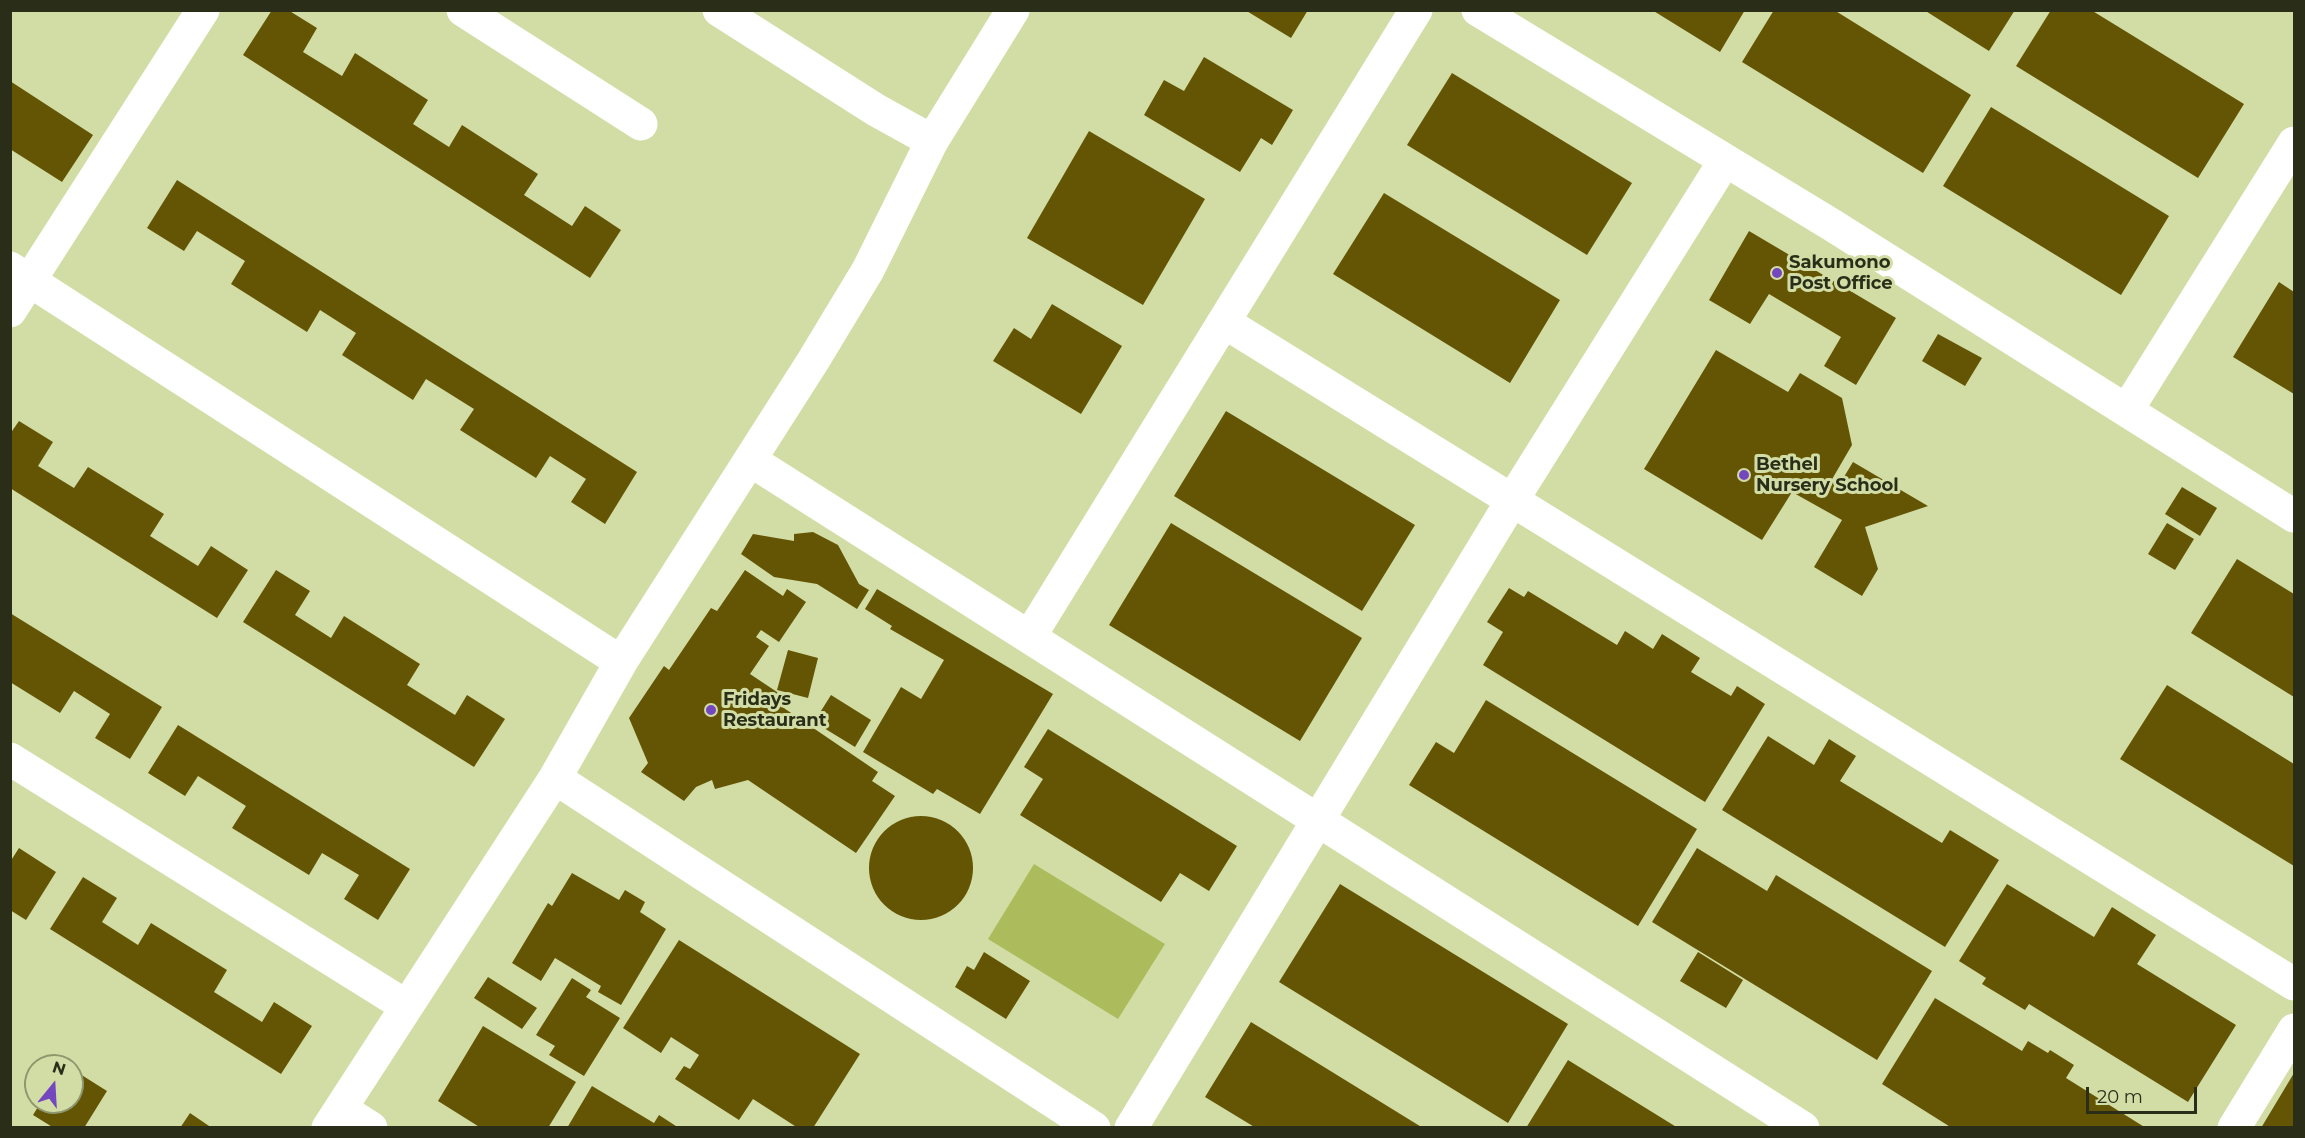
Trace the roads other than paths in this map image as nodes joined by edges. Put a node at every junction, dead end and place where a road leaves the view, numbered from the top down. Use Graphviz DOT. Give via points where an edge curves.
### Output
graph roads {
  1 [pos="203,10"];
  2 [pos="463,10"];
  3 [pos="719,10"];
  4 [pos="1013,10"];
  5 [pos="1416,10"];
  6 [pos="1478,10"];
  7 [pos="641,124"];
  8 [pos="932,141"];
  9 [pos="2295,143"];
  10 [pos="1724,162"];
  11 [pos="20,274"];
  12 [pos="10,311"];
  13 [pos="1224,322"];
  14 [pos="2127,410"];
  15 [pos="750,460"];
  16 [pos="1514,499"];
  17 [pos="2295,516"];
  18 [pos="1030,636"];
  19 [pos="621,662"];
  20 [pos="10,759"];
  21 [pos="555,778"];
  22 [pos="1319,818"];
  23 [pos="2295,984"];
  24 [pos="406,1006"];
  25 [pos="2295,1030"];
  26 [pos="334,1118"];
  27 [pos="371,1128"];
  28 [pos="1094,1128"];
  29 [pos="1131,1128"];
  30 [pos="1803,1128"];
  31 [pos="2234,1128"];
  1 -- 11 [label="street"];
  2 -- 7 [label="street"];
  3 -- 8 [label="street" via="876,111"];
  4 -- 8 [label="street"];
  5 -- 13 [label="street"];
  6 -- 10 [label="street"];
  8 -- 15 [label="street" via="868,270"];
  9 -- 14 [label="street"];
  10 -- 14 [label="street"];
  10 -- 16 [label="street"];
  11 -- 12 [label="street"];
  11 -- 19 [label="street"];
  13 -- 16 [label="street"];
  13 -- 18 [label="street"];
  14 -- 17 [label="street"];
  15 -- 18 [label="street"];
  15 -- 19 [label="street"];
  16 -- 22 [label="street"];
  16 -- 23 [label="street"];
  18 -- 22 [label="street"];
  19 -- 21 [label="street"];
  20 -- 24 [label="street"];
  21 -- 24 [label="street"];
  21 -- 28 [label="street"];
  22 -- 29 [label="street"];
  22 -- 30 [label="street"];
  24 -- 26 [label="street"];
  25 -- 31 [label="street"];
  26 -- 27 [label="street"];
}
